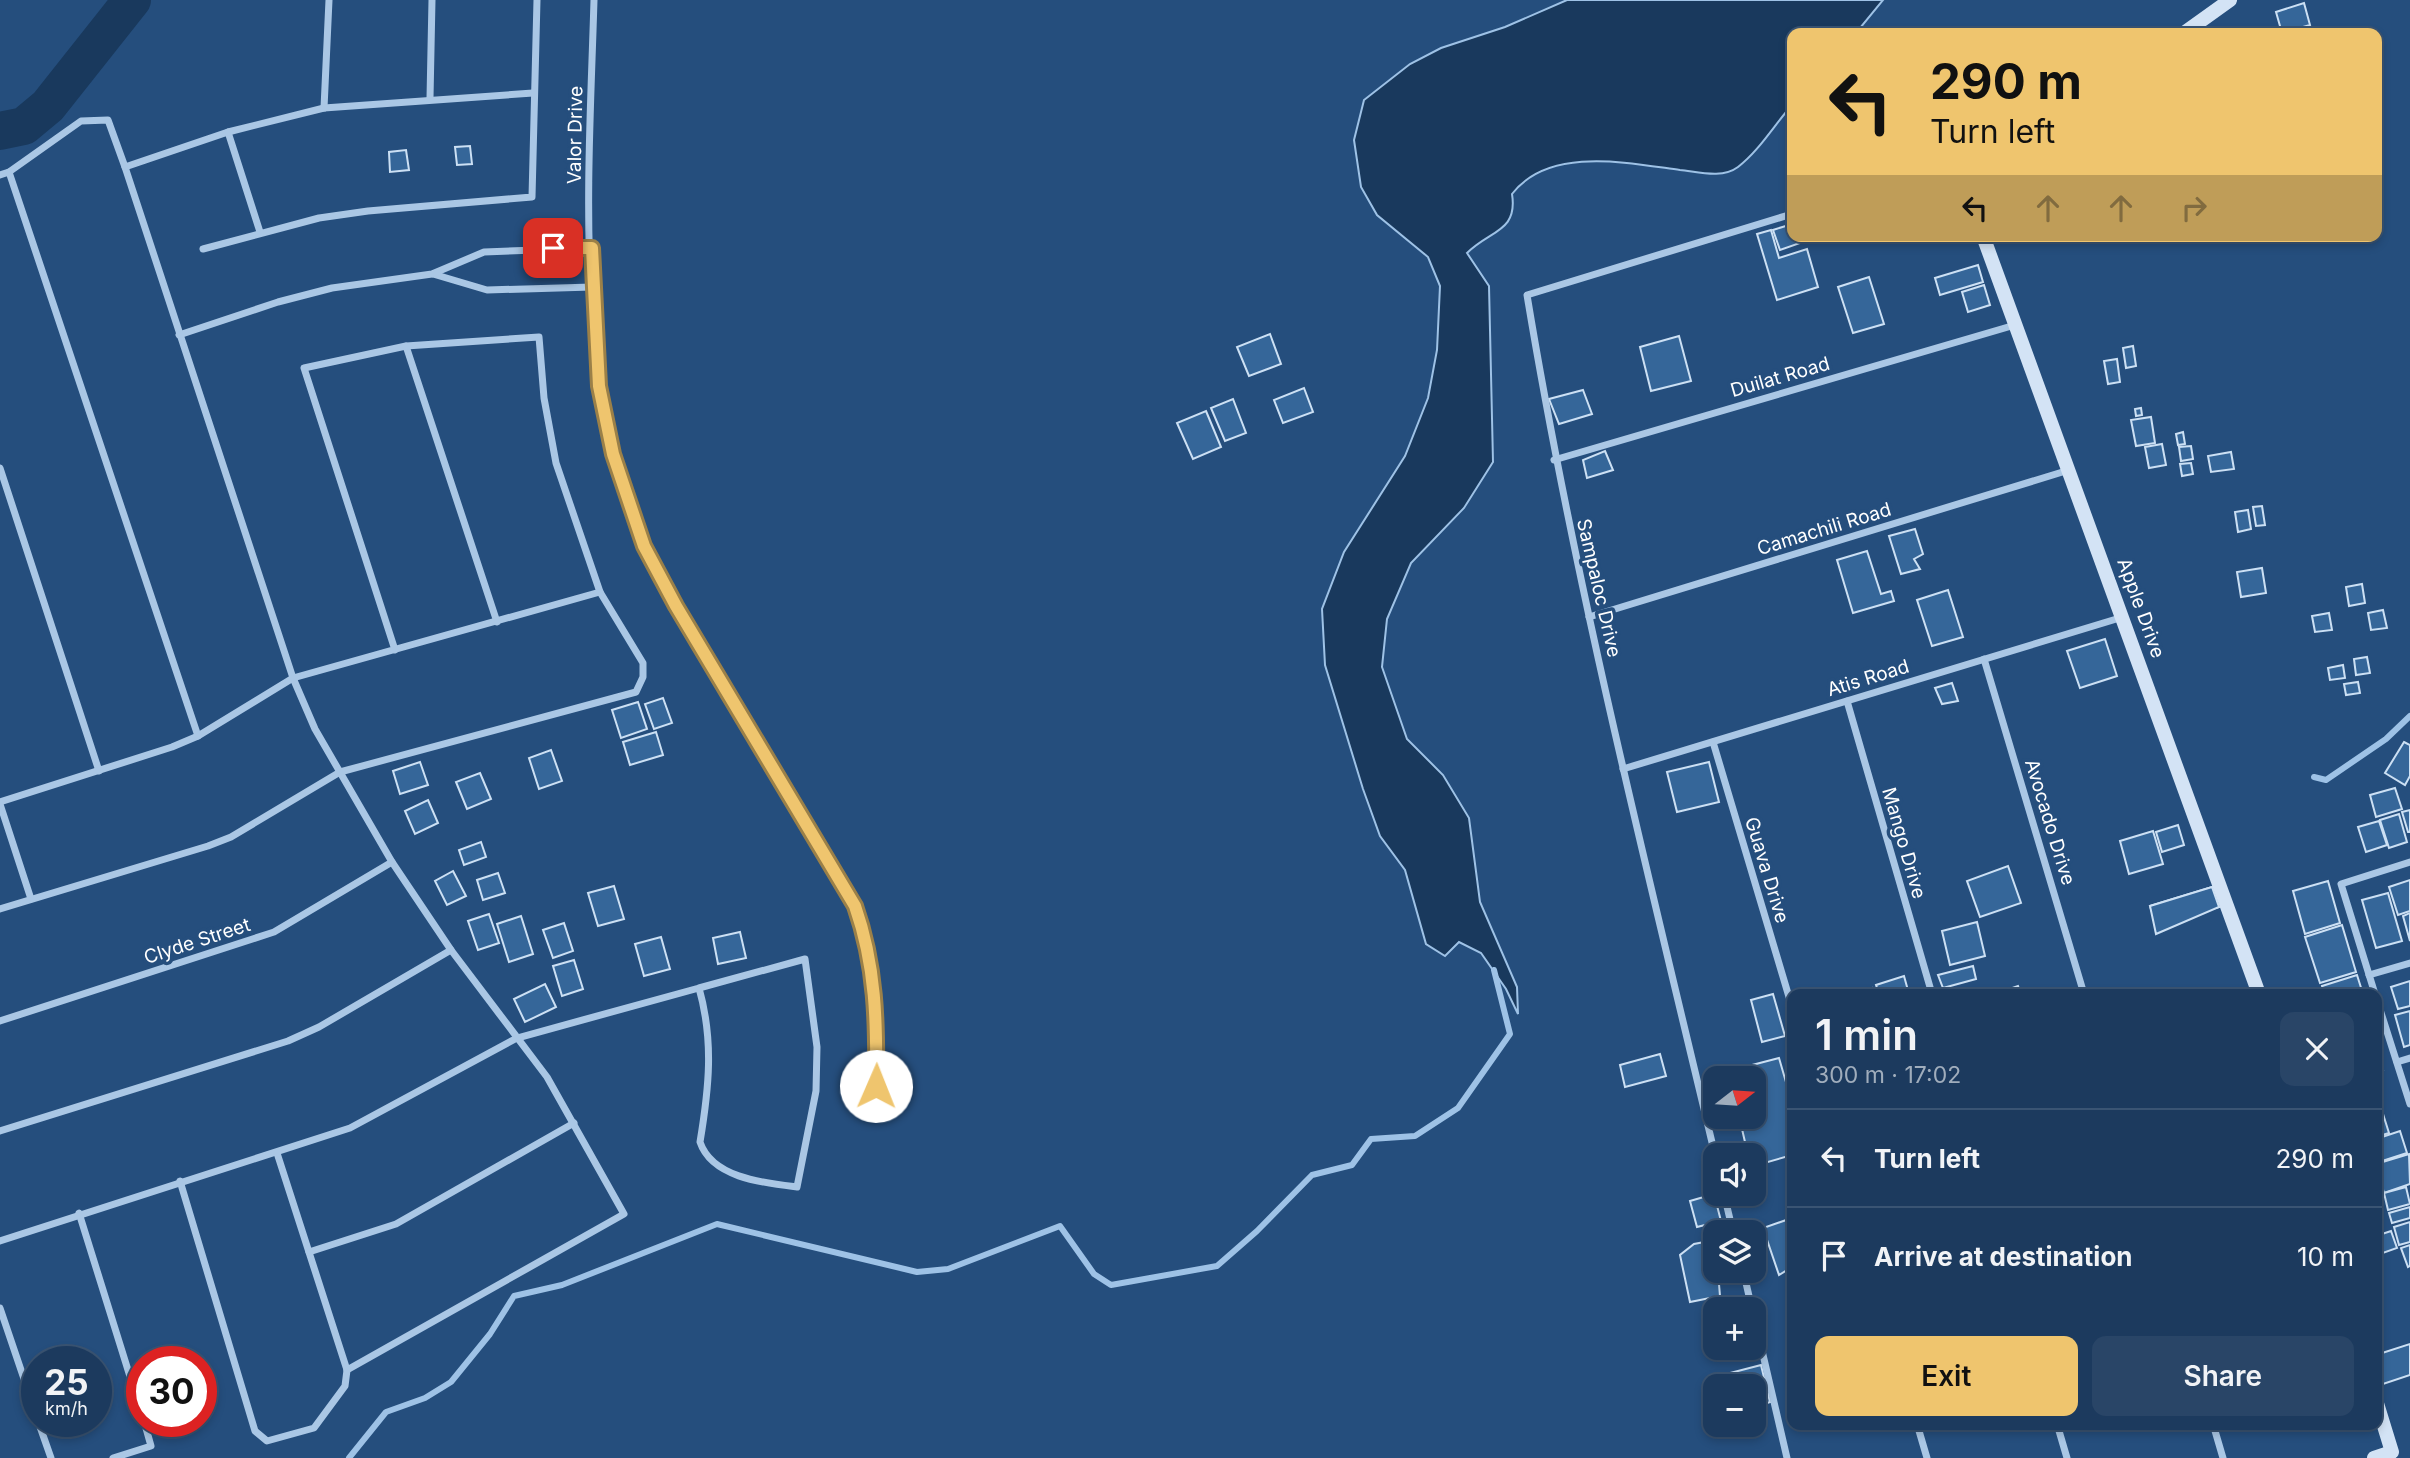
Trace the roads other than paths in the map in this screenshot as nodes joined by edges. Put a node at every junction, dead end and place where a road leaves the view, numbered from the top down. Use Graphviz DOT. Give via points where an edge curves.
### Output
graph roads {
  1 [pos="329,0"];
  2 [pos="432,0"];
  3 [pos="537,0"];
  4 [pos="594,0"];
  5 [pos="2230,0"];
  6 [pos="2191,28"];
  7 [pos="533,93"];
  8 [pos="430,98"];
  9 [pos="324,108"];
  10 [pos="228,132"];
  11 [pos="125,167"];
  12 [pos="9,172"];
  13 [pos="0,175"];
  14 [pos="1787,216"];
  15 [pos="260,232"];
  16 [pos="1985,242"];
  17 [pos="592,248"];
  18 [pos="203,249"];
  19 [pos="432,274"];
  20 [pos="592,287"];
  21 [pos="2015,325"];
  22 [pos="179,335"];
  23 [pos="406,346"];
  24 [pos="1554,460"];
  25 [pos="0,468"];
  26 [pos="2069,470"];
  27 [pos="600,592"];
  28 [pos="1589,617"];
  29 [pos="2123,617"];
  30 [pos="497,622"];
  31 [pos="395,650"];
  32 [pos="1984,659"];
  33 [pos="293,678"];
  34 [pos="1847,701"];
  35 [pos="198,736"];
  36 [pos="1713,742"];
  37 [pos="1623,769"];
  38 [pos="99,771"];
  39 [pos="340,772"];
  40 [pos="0,803"];
  41 [pos="392,862"];
  42 [pos="2410,862"];
  43 [pos="32,899"];
  44 [pos="0,909"];
  45 [pos="451,950"];
  46 [pos="2410,963"];
  47 [pos="2370,975"];
  48 [pos="699,988"];
  49 [pos="1931,989"];
  50 [pos="2083,989"];
  51 [pos="2257,989"];
  52 [pos="2374,989"];
  53 [pos="1787,990"];
  54 [pos="2382,1015"];
  55 [pos="0,1021"];
  56 [pos="517,1038"];
  57 [pos="2410,1058"];
  58 [pos="2397,1062"];
  59 [pos="876,1086"];
  60 [pos="2410,1104"];
  61 [pos="575,1123"];
  62 [pos="0,1131"];
  63 [pos="1712,1143"];
  64 [pos="277,1153"];
  65 [pos="180,1181"];
  66 [pos="79,1213"];
  67 [pos="0,1241"];
  68 [pos="309,1252"];
  69 [pos="0,1308"];
  70 [pos="1764,1360"];
  71 [pos="126,1364"];
  72 [pos="21,1369"];
  73 [pos="347,1370"];
  74 [pos="2382,1419"];
  75 [pos="1919,1430"];
  76 [pos="2059,1430"];
  77 [pos="2215,1430"];
  78 [pos="44,1437"];
  79 [pos="148,1437"];
  80 [pos="2393,1455"];
  81 [pos="51,1458"];
  82 [pos="113,1458"];
  83 [pos="1787,1458"];
  84 [pos="1927,1458"];
  85 [pos="2067,1458"];
  86 [pos="2223,1458"];
  87 [pos="2374,1458"];
  1 -- 9 [label="street"];
  2 -- 8 [label="street"];
  3 -- 7 [label="street"];
  4 -- 17 [label="street, Valor Drive"];
  5 -- 6 [label="street"];
  7 -- 8 [label="street"];
  7 -- 15 [label="street" via="532,197 368,211"];
  8 -- 9 [label="street"];
  9 -- 10 [label="street"];
  10 -- 11 [label="street"];
  10 -- 15 [label="street"];
  11 -- 12 [label="street" via="108,120 81,121"];
  11 -- 22 [label="street"];
  12 -- 13 [label="street"];
  12 -- 35 [label="street"];
  14 -- 24 [label="street, Sampaloc Drive" via="1527,295"];
  15 -- 18 [label="street"];
  16 -- 21 [label="street, Apple Drive"];
  17 -- 19 [label="street" via="484,251"];
  17 -- 20 [label="street, Valor Drive"];
  19 -- 20 [label="street" via="487,290"];
  19 -- 22 [label="street" via="332,288"];
  20 -- 59 [label="street, Valor Drive" via="599,386 613,454 644,546 855,906 875,982"];
  21 -- 24 [label="street, Duilat Road"];
  21 -- 26 [label="street, Apple Drive"];
  22 -- 33 [label="street"];
  23 -- 27 [label="street" via="539,337 556,463"];
  23 -- 30 [label="street"];
  23 -- 31 [label="street" via="304,368"];
  24 -- 28 [label="street, Sampaloc Drive"];
  25 -- 38 [label="street"];
  26 -- 28 [label="street, Camachili Road"];
  26 -- 29 [label="street, Apple Drive"];
  27 -- 30 [label="street"];
  27 -- 39 [label="street" via="643,663 643,677 635,692"];
  28 -- 37 [label="street, Sampaloc Drive"];
  29 -- 32 [label="street, Atis Road"];
  29 -- 51 [label="street, Apple Drive"];
  30 -- 31 [label="street"];
  31 -- 33 [label="street"];
  32 -- 34 [label="street, Atis Road"];
  32 -- 50 [label="street, Avocado Drive"];
  33 -- 35 [label="street"];
  33 -- 39 [label="street"];
  34 -- 36 [label="street, Atis Road"];
  34 -- 49 [label="street, Mango Drive"];
  35 -- 38 [label="street"];
  36 -- 37 [label="street, Atis Road"];
  36 -- 53 [label="street, Guava Drive"];
  37 -- 63 [label="street, Sampaloc Drive"];
  38 -- 40 [label="street"];
  39 -- 41 [label="street"];
  39 -- 43 [label="street" via="231,837"];
  40 -- 43 [label="street"];
  41 -- 45 [label="street"];
  41 -- 55 [label="street, Clyde Street" via="274,932"];
  42 -- 47 [label="street" via="2341,884"];
  43 -- 44 [label="street"];
  45 -- 56 [label="street"];
  45 -- 62 [label="street" via="288,1041"];
  46 -- 47 [label="street"];
  47 -- 52 [label="street"];
  48 -- 48 [label="street" via="711,1054 700,1142 704,1153 729,1171 762,1183 797,1187 816,1091 812,991 805,958"];
  48 -- 56 [label="street"];
  54 -- 58 [label="street"];
  56 -- 61 [label="street"];
  56 -- 64 [label="street" via="349,1128"];
  57 -- 58 [label="street"];
  58 -- 60 [label="street"];
  61 -- 68 [label="street" via="396,1224"];
  61 -- 73 [label="street" via="624,1214"];
  64 -- 65 [label="street"];
  64 -- 68 [label="street"];
  65 -- 66 [label="street"];
  65 -- 73 [label="street" via="255,1431 267,1441 314,1428 345,1386"];
  66 -- 67 [label="street"];
  66 -- 71 [label="street"];
  68 -- 73 [label="street"];
  69 -- 72 [label="street"];
  70 -- 83 [label="street"];
  74 -- 80 [label="street"];
  75 -- 84 [label="street"];
  76 -- 85 [label="street"];
  77 -- 86 [label="street"];
  78 -- 81 [label="street"];
  79 -- 82 [label="street" via="151,1446"];
  80 -- 87 [label="street"];
}
